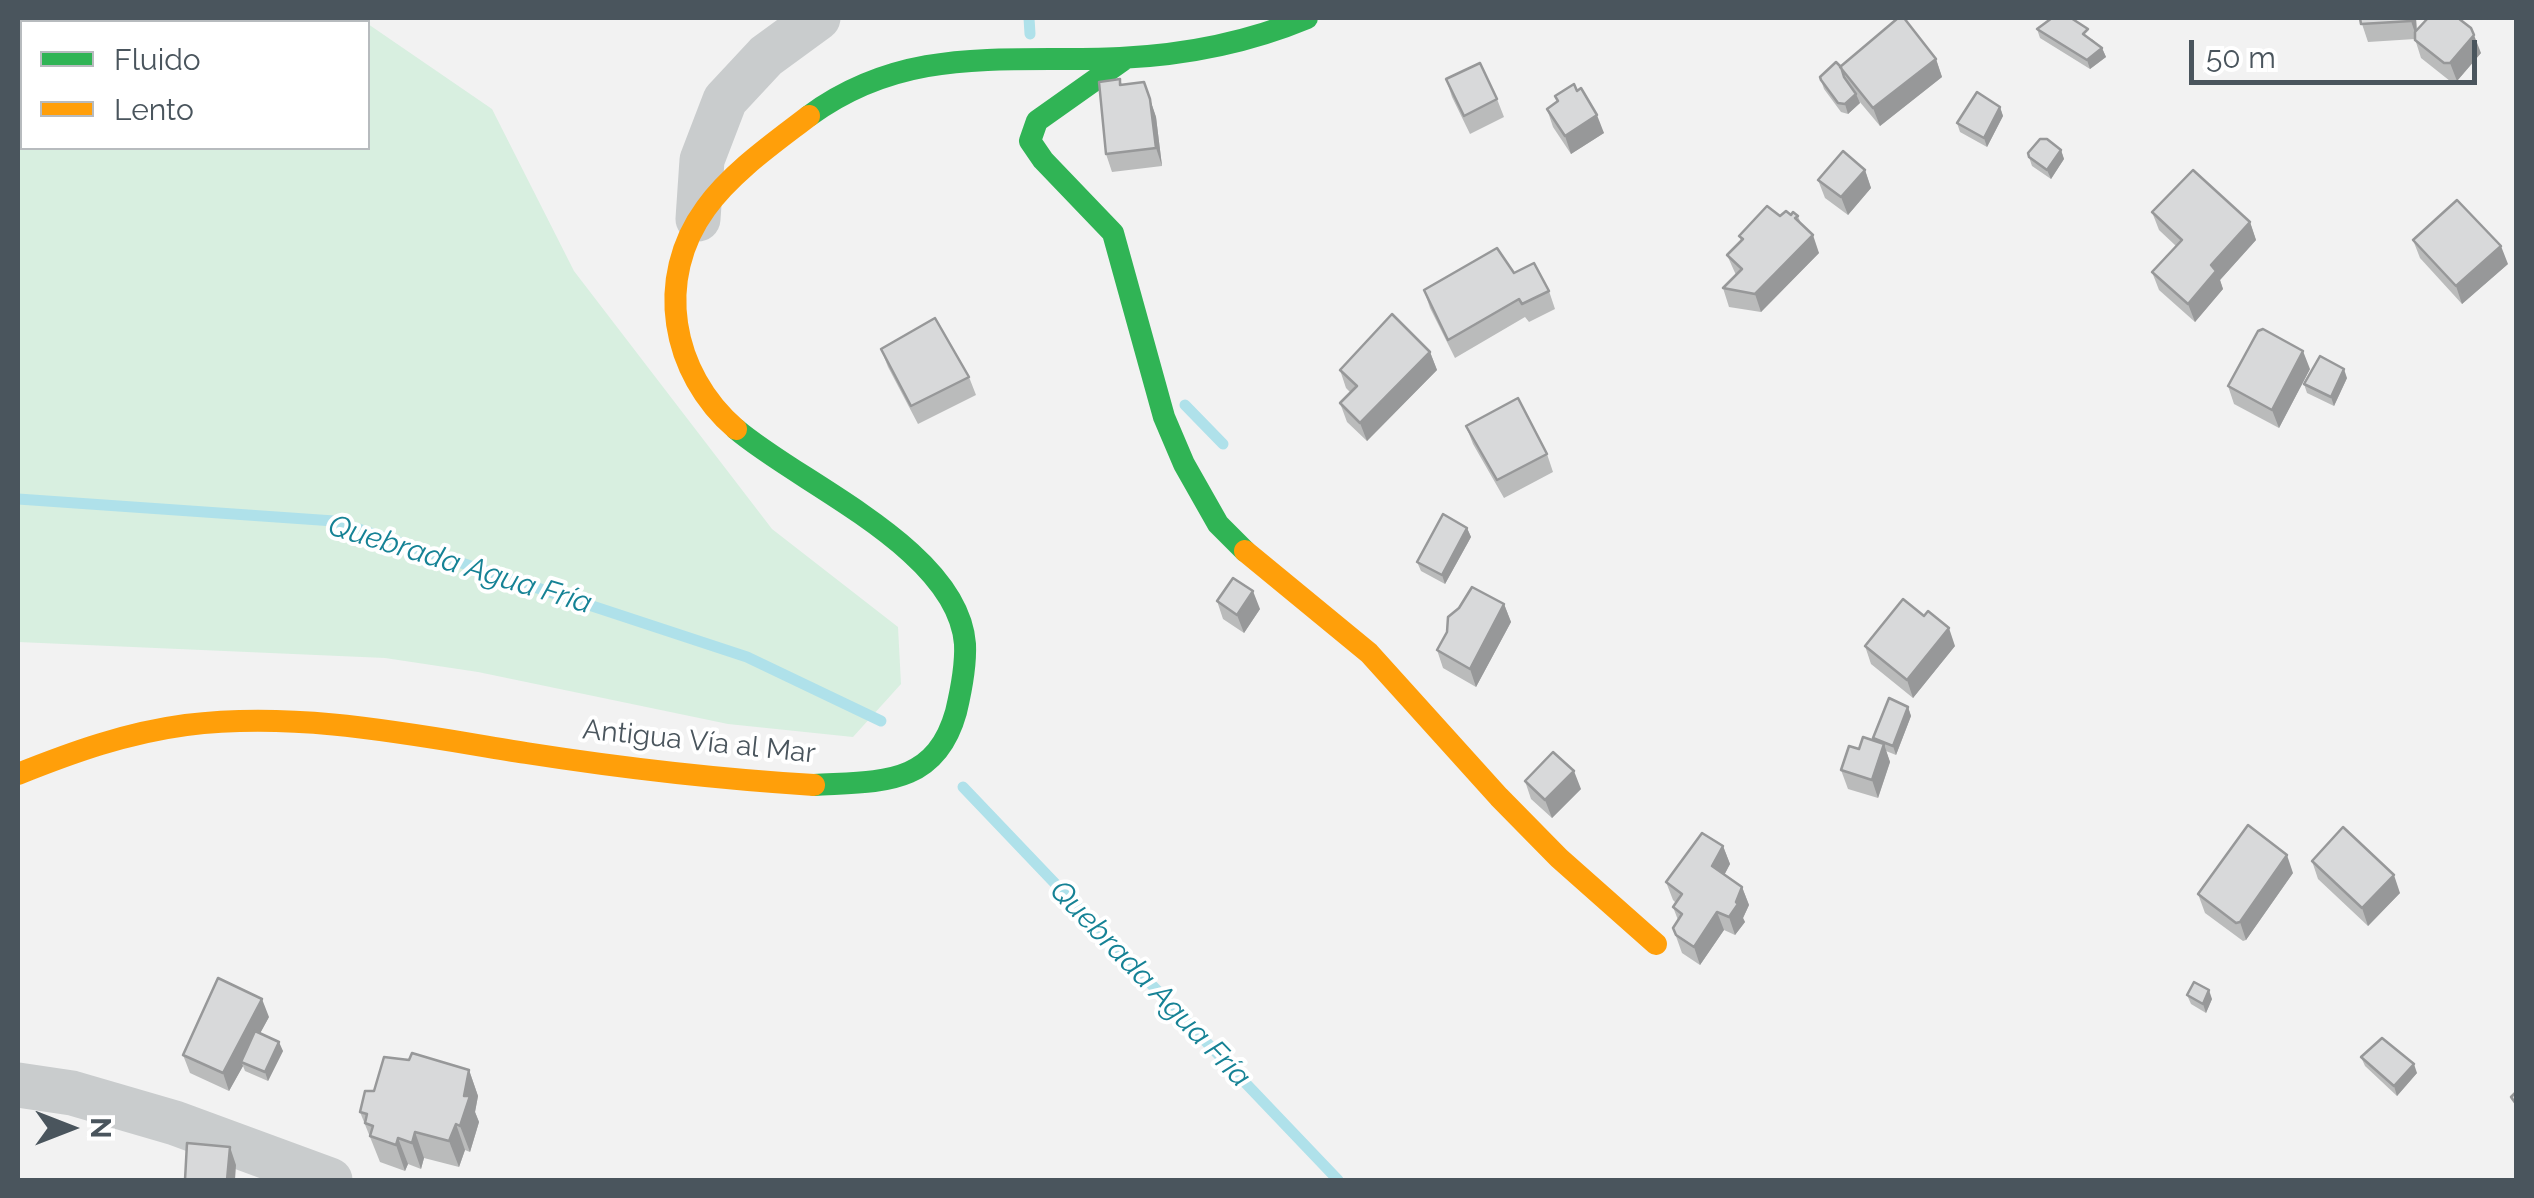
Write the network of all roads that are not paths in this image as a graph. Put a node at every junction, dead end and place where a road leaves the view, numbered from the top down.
1 (818, 18) edge
2 (1307, 18) edge
3 (1126, 58) junction
4 (698, 219) junction
5 (18, 774) edge
6 (1656, 944) dead end
7 (18, 1085) edge
8 (330, 1180) edge

1 - 4 street
2 - 3 main road, Antigua Vía al Mar
3 - 4 main road, Antigua Vía al Mar
3 - 6 main road
4 - 5 main road, Antigua Vía al Mar
7 - 8 street

